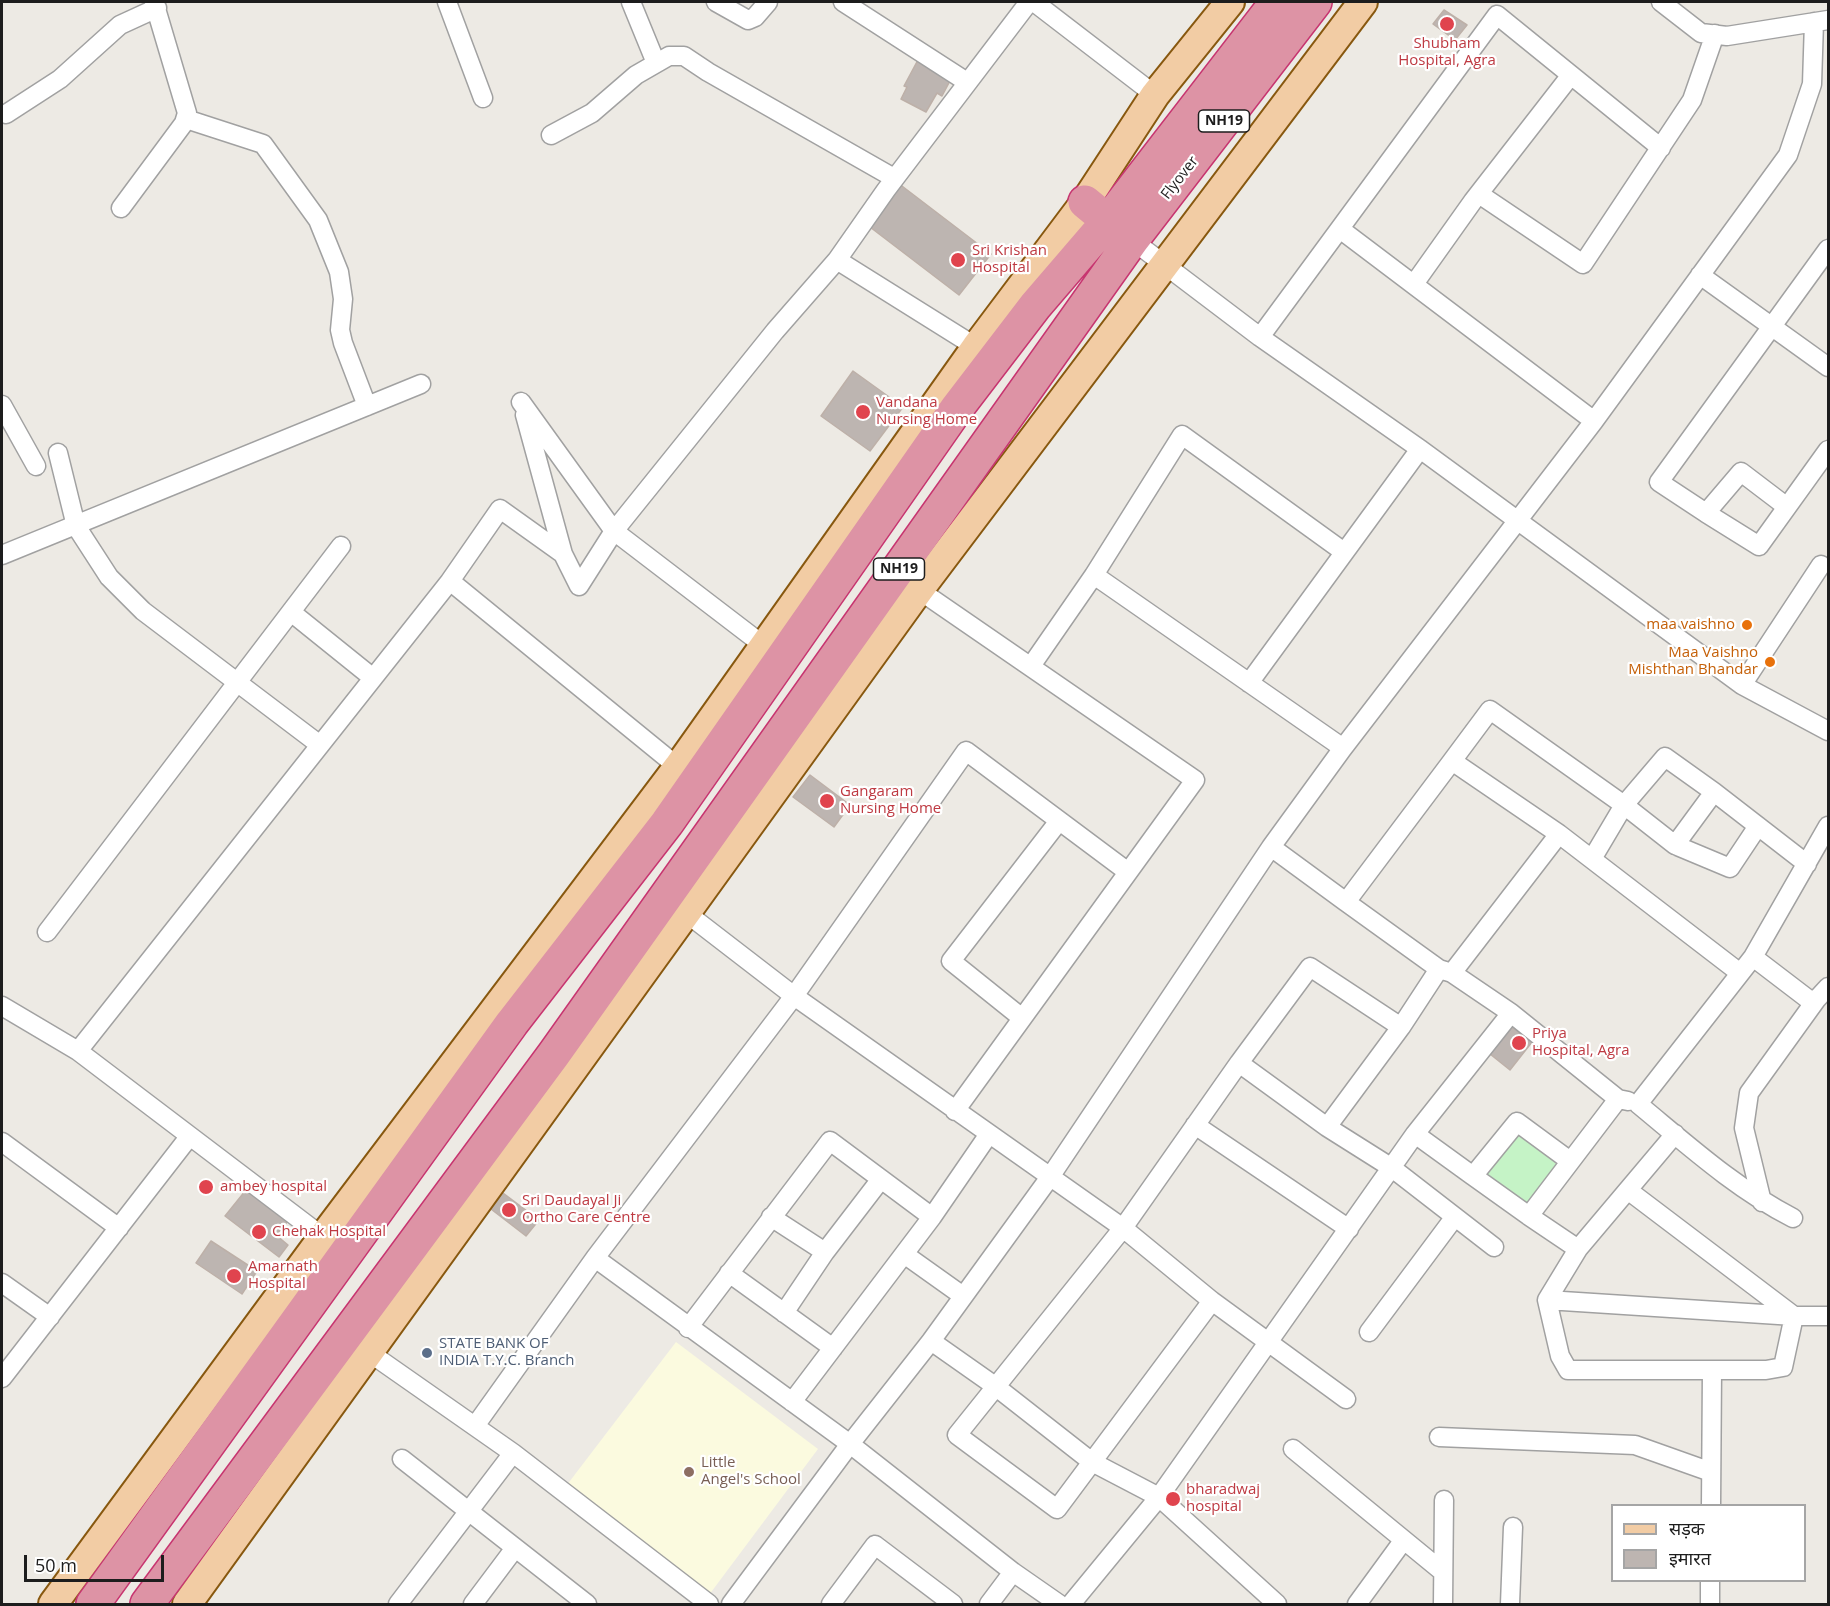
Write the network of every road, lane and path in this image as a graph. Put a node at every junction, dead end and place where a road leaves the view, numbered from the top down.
1 (447, 2) edge
2 (631, 2) edge
3 (716, 2) edge
4 (768, 2) edge
5 (843, 2) edge
6 (1032, 2) edge
7 (1230, 2) edge
8 (1277, 2) edge
9 (1316, 2) edge
10 (1363, 2) edge
11 (1661, 2) edge
12 (156, 5) edge
13 (1821, 21) edge
14 (1715, 34) junction
15 (657, 63) junction
16 (1571, 75) junction
17 (967, 82) junction
18 (1155, 95) junction
19 (483, 99) dead end
20 (6, 114) dead end
21 (186, 119) junction
22 (551, 135) dead end
23 (1661, 148) junction
24 (894, 178) junction
25 (1479, 194) junction
26 (121, 208) dead end
27 (1108, 221) junction
28 (1340, 229) junction
29 (1828, 249) edge
30 (837, 260) junction
31 (1162, 265) junction
32 (1700, 275) junction
33 (1414, 284) junction
34 (1773, 327) junction
35 (1260, 337) junction
36 (976, 347) junction
37 (1828, 368) edge
38 (421, 384) dead end
39 (2, 405) edge
40 (367, 406) junction
41 (1594, 421) junction
42 (1420, 449) junction
43 (1828, 450) edge
44 (58, 453) dead end
45 (36, 466) dead end
46 (1787, 507) junction
47 (1706, 513) junction
48 (1517, 523) junction
49 (76, 526) junction
50 (614, 531) junction
51 (341, 546) dead end
52 (1344, 552) junction
53 (563, 554) junction
54 (2, 555) edge
55 (1821, 565) dead end
56 (1094, 575) junction
57 (450, 581) junction
58 (919, 590) junction
59 (291, 612) junction
60 (763, 645) junction
61 (1031, 666) junction
62 (373, 678) junction
63 (1249, 682) junction
64 (237, 683) junction
65 (1742, 685) junction
66 (1828, 731) edge
67 (320, 745) junction
68 (1343, 748) junction
69 (1452, 761) junction
70 (678, 767) junction
71 (1714, 792) junction
72 (1624, 805) junction
73 (1059, 821) junction
74 (1758, 826) junction
75 (1828, 826) edge
76 (1559, 834) junction
77 (1675, 844) junction
78 (1272, 847) junction
79 (1592, 859) junction
80 (1807, 864) junction
81 (1128, 873) junction
82 (1346, 902) junction
83 (676, 904) junction
84 (47, 932) dead end
85 (1753, 957) junction
86 (1446, 971) junction
87 (1740, 974) junction
88 (1825, 993) edge
89 (794, 996) junction
90 (2, 1006) edge
91 (1511, 1013) junction
92 (1022, 1018) junction
93 (1401, 1027) junction
94 (78, 1051) junction
95 (1239, 1064) junction
96 (1618, 1099) junction
97 (1638, 1104) junction
98 (955, 1111) junction
99 (1195, 1125) junction
100 (1327, 1127) junction
101 (989, 1134) junction
102 (1415, 1134) junction
103 (1675, 1134) junction
104 (189, 1137) junction
105 (2, 1142) edge
106 (1570, 1161) junction
107 (1392, 1168) junction
108 (1473, 1176) junction
109 (1050, 1177) junction
110 (880, 1179) junction
111 (1629, 1191) junction
112 (1762, 1202) junction
113 (1529, 1216) junction
114 (771, 1217) junction
115 (932, 1217) junction
116 (1454, 1218) junction
117 (1793, 1218) dead end
118 (119, 1228) junction
119 (1123, 1228) junction
120 (1349, 1229) junction
121 (324, 1237) junction
122 (1494, 1247) dead end
123 (1578, 1250) junction
124 (825, 1252) junction
125 (904, 1254) junction
126 (595, 1258) junction
127 (729, 1273) junction
128 (2, 1283) edge
129 (963, 1296) junction
130 (1547, 1300) junction
131 (1212, 1301) junction
132 (784, 1313) junction
133 (1794, 1316) junction
134 (1828, 1316) edge
135 (50, 1317) junction
136 (688, 1328) junction
137 (1369, 1332) dead end
138 (931, 1341) junction
139 (1268, 1341) junction
140 (833, 1348) junction
141 (370, 1353) junction
142 (1712, 1370) junction
143 (2, 1378) edge
144 (995, 1386) junction
145 (1346, 1399) dead end
146 (792, 1402) junction
147 (476, 1426) junction
148 (1439, 1437) dead end
149 (850, 1444) junction
150 (1293, 1449) dead end
151 (513, 1453) junction
152 (402, 1459) dead end
153 (1092, 1462) junction
154 (1711, 1472) junction
155 (1159, 1497) junction
156 (1444, 1500) dead end
157 (1711, 1504) edge
158 (468, 1511) junction
159 (1513, 1527) dead end
160 (1403, 1540) junction
161 (515, 1548) junction
162 (1013, 1572) junction
163 (1443, 1572) junction
164 (1710, 1582) edge
165 (53, 1605) edge
166 (93, 1605) edge
167 (147, 1605) edge
168 (187, 1605) edge
169 (398, 1605) edge
170 (473, 1605) edge
171 (587, 1605) edge
172 (709, 1605) edge
173 (731, 1605) edge
174 (831, 1605) edge
175 (952, 1605) edge
176 (989, 1605) edge
177 (1059, 1605) edge
178 (1071, 1605) edge
179 (1277, 1605) edge
180 (1357, 1605) edge
181 (1443, 1605) edge
182 (1510, 1605) edge
183 (1710, 1605) edge

1 - 19 street
2 - 15 street
3 - 4 street
5 - 17 street
6 - 17 street
6 - 18 street
7 - 18 main road
8 - 27 highway, Flyover / NH19
9 - 27 highway, Flyover / NH19
10 - 31 main road
11 - 14 street
12 - 20 street
12 - 21 street
13 - 14 street
13 - 32 street
14 - 23 street
15 - 22 street
15 - 24 street
16 - 23 street
16 - 25 street
16 - 28 street
17 - 24 street
18 - 27 main road
21 - 26 street
21 - 40 street
23 - 25 street
24 - 30 street
25 - 33 street
27 - 31 street
27 - 36 main road
27 - 83 highway, NH19
27 - 166 highway, NH19
28 - 33 street
28 - 35 street
29 - 34 street
30 - 36 street
30 - 50 street
31 - 35 street
31 - 58 main road
32 - 34 street
32 - 41 street
33 - 41 street
34 - 37 street
34 - 47 street
35 - 42 street
36 - 60 main road
38 - 40 street
39 - 45 street
40 - 49 street
41 - 48 street
42 - 48 street
42 - 52 street
43 - 46 street
44 - 49 street
46 - 47 street
46 - 47 street
48 - 65 street
48 - 68 street
49 - 54 street
49 - 64 street
50 - 53 street
50 - 53 street
50 - 60 street
51 - 59 street
52 - 56 street
52 - 63 street
53 - 57 street
55 - 65 street
56 - 61 street
56 - 63 street
57 - 62 street
57 - 70 street
58 - 61 street
58 - 83 main road
59 - 62 street
59 - 64 street
60 - 70 main road
61 - 81 street
62 - 67 street
63 - 68 street
64 - 67 street
64 - 84 street
65 - 66 street
67 - 94 street
68 - 78 street
69 - 72 street
69 - 76 street
69 - 82 street
70 - 121 main road
71 - 72 street
71 - 74 street
71 - 77 street
72 - 77 street
72 - 79 street
73 - 81 street
73 - 89 street
73 - 92 street
74 - 77 street
74 - 80 street
75 - 80 street
76 - 79 street
76 - 86 street
78 - 82 street
78 - 109 street
79 - 87 street
80 - 85 street
81 - 92 street
82 - 86 street
83 - 89 street
83 - 141 main road
83 - 167 highway, NH19
85 - 87 street
85 - 88 street
86 - 91 street
86 - 93 street
87 - 97 street
88 - 112 street
89 - 98 street
89 - 126 street
90 - 94 street
91 - 96 street
91 - 102 street
92 - 98 street
93 - 95 street
93 - 100 street
94 - 104 street
95 - 99 street
95 - 100 street
96 - 97 street
96 - 106 street
97 - 103 street
98 - 101 street
99 - 119 street
99 - 120 street
100 - 107 street
101 - 109 street
101 - 115 street
102 - 107 street
102 - 108 street
103 - 111 street
103 - 112 street
104 - 118 street
104 - 121 street
105 - 118 street
106 - 108 street
106 - 113 street
107 - 116 street
107 - 120 street
108 - 113 street
109 - 119 street
109 - 129 street
110 - 114 street
110 - 115 street
110 - 124 street
111 - 123 street
111 - 133 street
112 - 117 street
113 - 123 street
114 - 124 street
114 - 127 street
115 - 125 street
116 - 122 street
116 - 137 street
118 - 135 street
119 - 131 street
119 - 144 street
120 - 139 street
121 - 165 main road
123 - 130 street
124 - 132 street
125 - 129 street
125 - 140 street
126 - 136 street
126 - 147 street
127 - 132 street
127 - 136 street
128 - 135 street
129 - 138 street
130 - 133 street
130 - 142 street
131 - 139 street
131 - 153 street
132 - 140 street
133 - 134 street
133 - 142 street
135 - 143 street
136 - 146 street
138 - 144 street
138 - 149 street
139 - 145 street
139 - 155 street
140 - 146 street
141 - 147 street
141 - 168 main road
142 - 154 street
144 - 153 street
144 - 153 street
146 - 149 street
147 - 151 street
148 - 154 street
149 - 162 street
149 - 173 street
150 - 160 street
151 - 158 street
151 - 172 street
152 - 158 street
153 - 155 street
154 - 157 street
155 - 178 street
155 - 179 street
156 - 163 street
158 - 161 street
158 - 169 street
159 - 182 street
160 - 163 street
160 - 180 street
161 - 170 street
161 - 171 street
162 - 176 street
162 - 177 street
163 - 181 street
164 - 183 street
174 - 175 street

